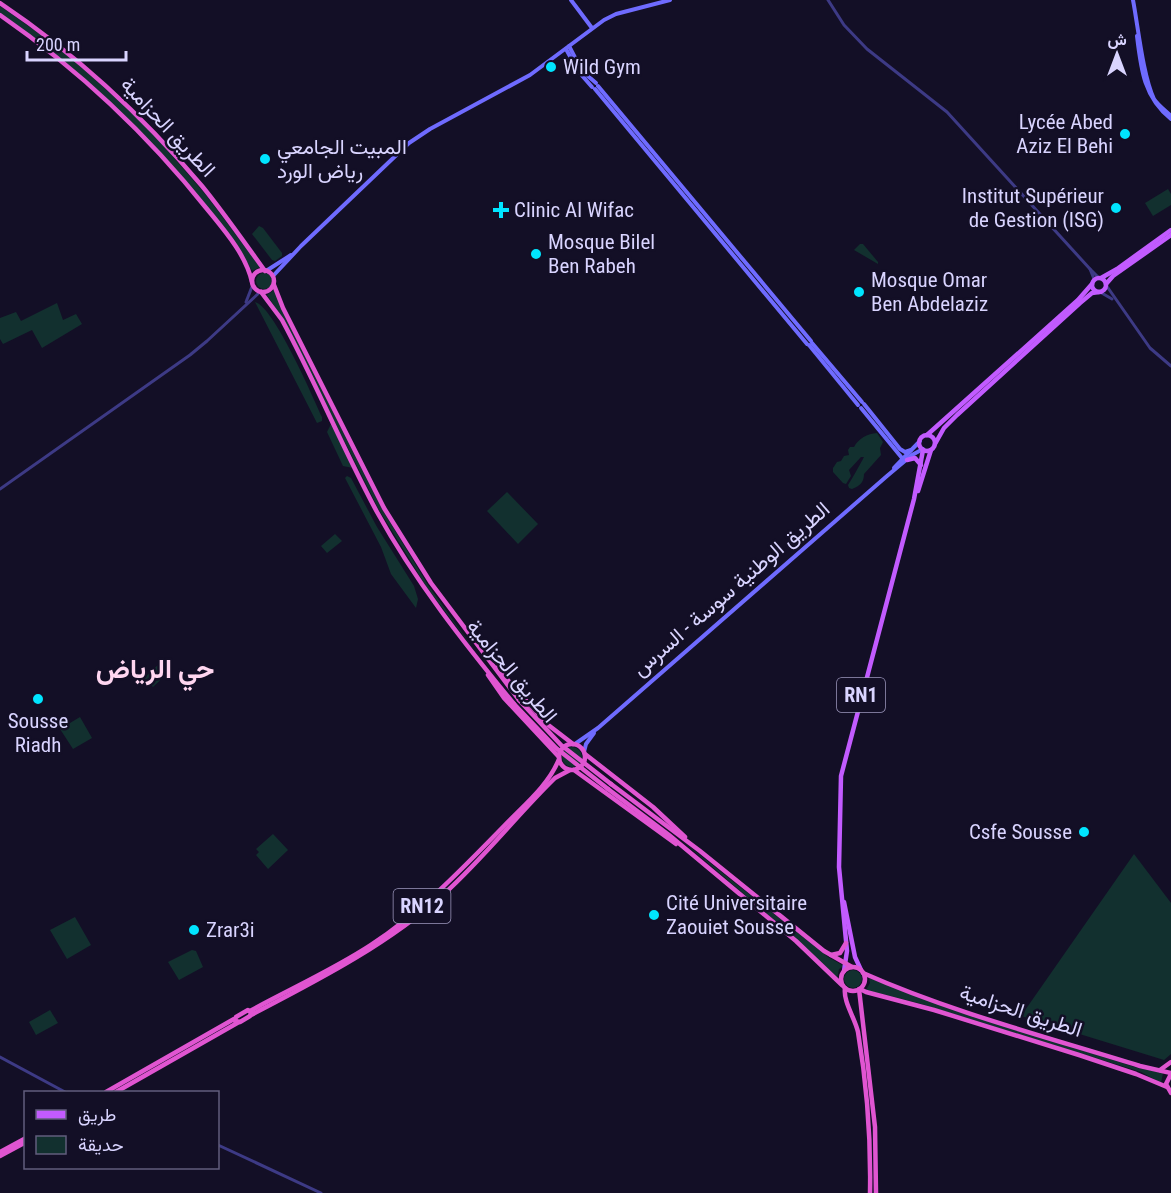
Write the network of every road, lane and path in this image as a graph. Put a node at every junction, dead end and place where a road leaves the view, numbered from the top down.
1 (571, 0) edge
2 (670, 0) edge
3 (828, 0) edge
4 (1133, 0) edge
5 (0, 3) edge
6 (0, 15) edge
7 (592, 27) junction
8 (568, 47) junction
9 (1171, 118) edge
10 (1171, 230) edge
11 (1171, 235) edge
12 (294, 253) junction
13 (265, 271) junction
14 (273, 276) junction
15 (1096, 280) junction
16 (253, 283) junction
17 (274, 285) junction
18 (1106, 285) junction
19 (260, 292) junction
20 (1099, 292) junction
21 (1116, 302) junction
22 (243, 306) junction
23 (1171, 366) edge
24 (861, 405) junction
25 (927, 435) junction
26 (920, 441) junction
27 (935, 444) junction
28 (923, 449) junction
29 (912, 450) junction
30 (931, 450) junction
31 (904, 459) junction
32 (921, 469) junction
33 (0, 489) edge
34 (914, 499) junction
35 (490, 662) junction
36 (484, 667) junction
37 (517, 702) junction
38 (598, 728) junction
39 (574, 744) junction
40 (584, 753) junction
41 (559, 758) junction
42 (572, 770) junction
43 (610, 787) junction
44 (700, 851) junction
45 (695, 857) junction
46 (842, 897) junction
47 (846, 943) junction
48 (829, 954) junction
49 (846, 964) junction
50 (852, 967) junction
51 (844, 971) junction
52 (862, 971) junction
53 (844, 987) junction
54 (859, 989) junction
55 (872, 994) junction
56 (861, 1005) junction
57 (250, 1013) junction
58 (236, 1021) junction
59 (0, 1057) edge
60 (1171, 1062) edge
61 (1160, 1070) junction
62 (1171, 1074) edge
63 (1167, 1088) junction
64 (63, 1091) edge
65 (108, 1091) edge
66 (118, 1091) edge
67 (1171, 1093) edge
68 (24, 1141) edge
69 (24, 1141) edge
70 (219, 1145) edge
71 (0, 1152) edge
72 (0, 1156) edge
73 (321, 1193) edge
74 (870, 1193) edge
75 (876, 1193) edge

1 - 7 main road
2 - 7 main road
3 - 15 street
4 - 9 main road
5 - 13 highway, الطريق الحزامية
6 - 16 highway, الطريق الحزامية
7 - 8 main road
8 - 12 main road
8 - 24 main road
10 - 15 main road
11 - 18 main road, RN1
12 - 13 main road
12 - 14 main road
13 - 14 highway, الطريق الحزامية
13 - 16 highway
14 - 17 highway, الطريق الحزامية
15 - 18 main road
15 - 20 main road
15 - 25 main road
16 - 19 highway, الطريق الحزامية
16 - 22 street
17 - 19 highway
17 - 35 highway, الطريق الحزامية
18 - 20 main road, RN1
18 - 21 street
19 - 22 street
19 - 36 highway, الطريق الحزامية
20 - 21 street
20 - 27 main road, RN1
21 - 23 street
22 - 33 street
24 - 29 main road
24 - 31 main road
25 - 26 main road
25 - 27 main road
26 - 28 main road, RN1
26 - 29 main road, الطريق الوطنية سوسة - السرس / RN12
27 - 30 main road, RN1
28 - 30 main road
28 - 31 main road, الطريق الوطنية سوسة - السرس / RN12
28 - 32 main road, RN1
29 - 31 main road, الطريق الوطنية سوسة - السرس / RN12
30 - 34 main road, RN1
31 - 32 main road
31 - 38 main road, الطريق الوطنية سوسة - السرس / RN12
32 - 34 main road, RN1
34 - 46 main road, RN1
35 - 37 highway, الطريق الحزامية
35 - 39 highway
36 - 37 highway, الطريق الحزامية
36 - 41 highway
37 - 43 highway, الطريق الحزامية, bridge
38 - 39 main road, الطريق الوطنية سوسة - السرس / RN12
38 - 40 main road, الطريق الوطنية سوسة - السرس / RN12
39 - 40 highway
39 - 41 highway, RN12
40 - 42 highway, RN12
40 - 44 highway
41 - 42 highway
41 - 57 highway, RN12
42 - 45 highway
42 - 57 highway, RN12
43 - 44 highway, الطريق الحزامية
43 - 45 highway, الطريق الحزامية
44 - 48 highway, الطريق الحزامية
45 - 53 highway, الطريق الحزامية
46 - 47 main road, RN1
46 - 52 main road, RN1
47 - 48 highway
47 - 49 main road, RN1
48 - 49 highway, الطريق الحزامية
49 - 50 highway, الطريق الحزامية
49 - 51 main road, RN1
50 - 51 highway
50 - 52 highway
51 - 53 highway, RN1
52 - 54 highway, RN1
52 - 61 highway, الطريق الحزامية
53 - 54 highway
53 - 74 highway, RN1
54 - 55 highway, الطريق الحزامية
54 - 56 highway, RN1
55 - 56 highway
55 - 63 highway, الطريق الحزامية
56 - 75 highway, RN1
57 - 58 highway, RN12
58 - 65 highway, RN12
58 - 66 highway, RN12
59 - 64 street
60 - 61 highway
61 - 62 highway, الطريق الحزامية
62 - 63 highway, الطريق الحزامية
63 - 67 highway, الطريق الحزامية
68 - 71 highway
69 - 72 highway
70 - 73 street

